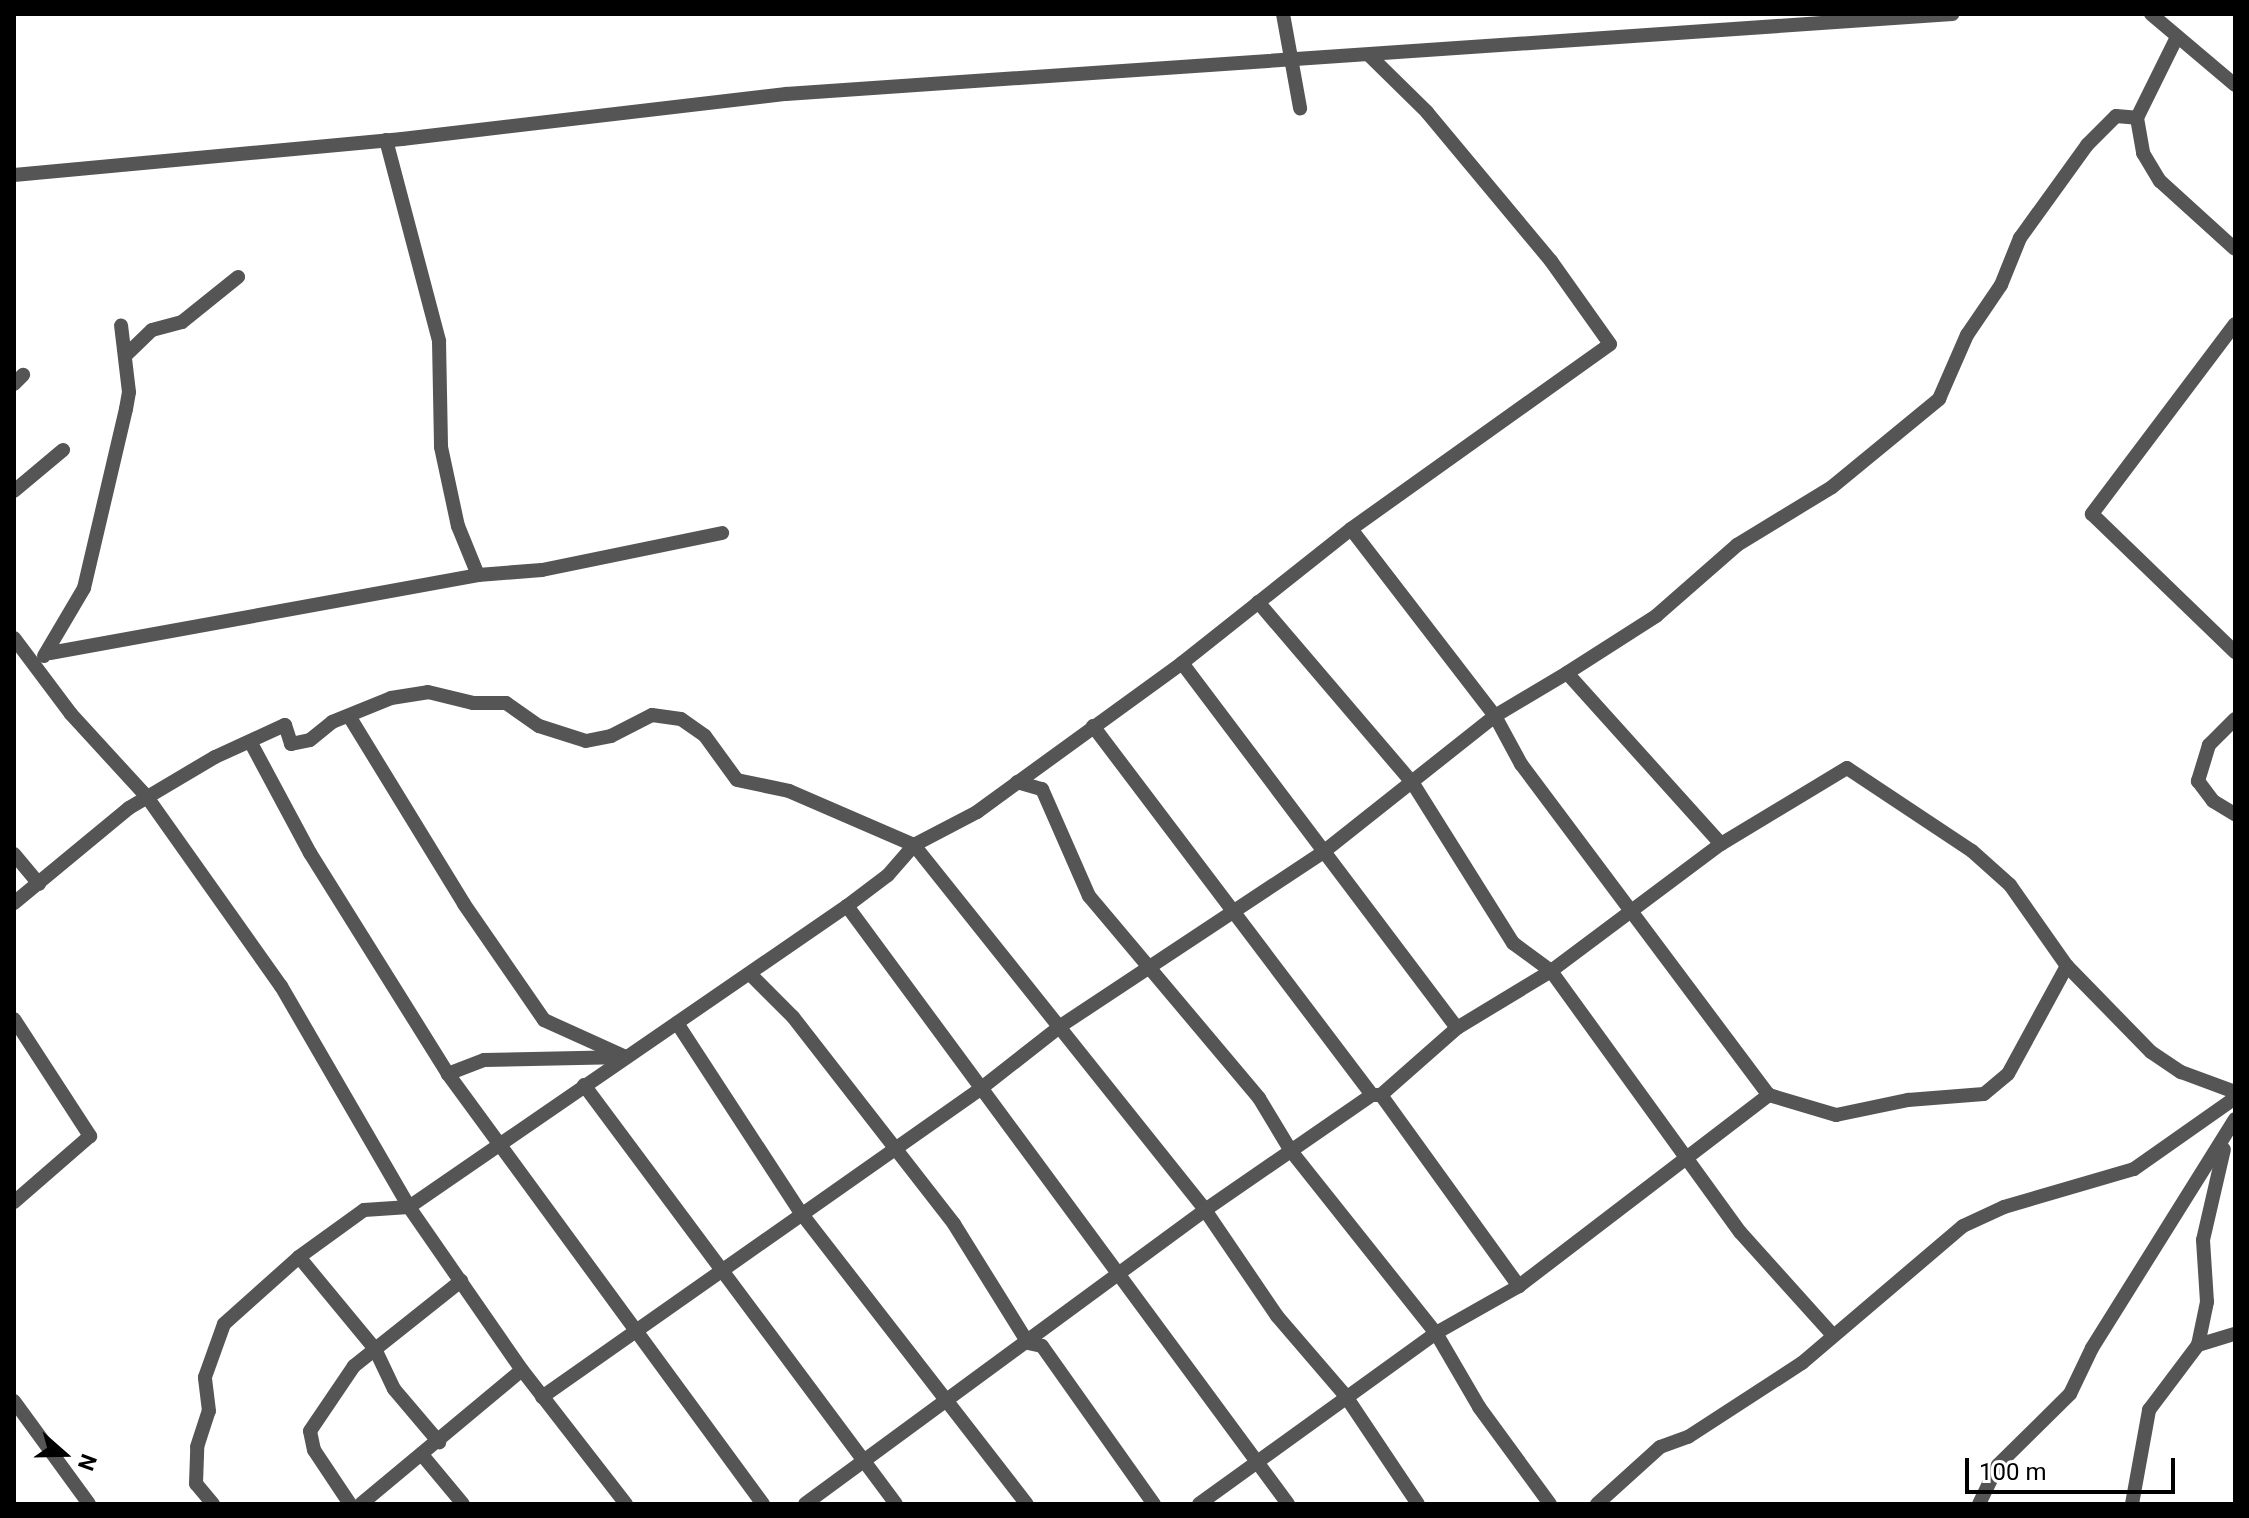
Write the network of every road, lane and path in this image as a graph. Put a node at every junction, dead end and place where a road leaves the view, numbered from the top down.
1 (1283, 14) edge
2 (1952, 14) edge
3 (2151, 14) edge
4 (2176, 39) junction
5 (1370, 56) junction
6 (1292, 61) junction
7 (2235, 85) edge
8 (1300, 108) dead end
9 (2137, 118) junction
10 (386, 140) junction
11 (14, 175) edge
12 (2235, 249) edge
13 (238, 277) dead end
14 (2235, 324) edge
15 (121, 325) dead end
16 (125, 356) junction
17 (63, 450) dead end
18 (14, 491) edge
19 (1351, 529) junction
20 (722, 533) dead end
21 (478, 575) junction
22 (1258, 602) junction
23 (14, 638) edge
24 (2235, 652) edge
25 (50, 653) junction
26 (34, 663) junction
27 (1182, 663) junction
28 (1567, 673) junction
29 (349, 716) junction
30 (1495, 716) junction
31 (2235, 719) edge
32 (1093, 726) junction
33 (251, 743) junction
34 (1017, 782) junction
35 (1412, 782) junction
36 (147, 797) junction
37 (2235, 814) edge
38 (1721, 844) junction
39 (914, 845) junction
40 (1322, 853) junction
41 (14, 854) edge
42 (39, 884) junction
43 (14, 903) edge
44 (847, 906) junction
45 (1232, 908) junction
46 (1632, 911) junction
47 (1148, 966) junction
48 (2067, 966) junction
49 (1551, 971) junction
50 (750, 974) junction
51 (14, 1019) edge
52 (677, 1023) junction
53 (1062, 1025) junction
54 (1457, 1028) junction
55 (626, 1057) junction
56 (448, 1074) junction
57 (584, 1085) junction
58 (979, 1090) junction
59 (1376, 1095) junction
60 (1769, 1095) junction
61 (2235, 1095) edge
62 (2235, 1119) edge
63 (2227, 1137) junction
64 (498, 1145) junction
65 (894, 1148) junction
66 (1291, 1151) junction
67 (1689, 1156) junction
68 (14, 1202) edge
69 (409, 1207) junction
70 (1205, 1210) junction
71 (801, 1213) junction
72 (299, 1257) junction
73 (720, 1271) junction
74 (1120, 1276) junction
75 (461, 1281) junction
76 (1519, 1286) junction
77 (634, 1332) junction
78 (1436, 1333) junction
79 (1832, 1334) junction
80 (2235, 1334) edge
81 (1028, 1343) junction
82 (2198, 1345) junction
83 (375, 1349) junction
84 (522, 1370) junction
85 (1345, 1395) junction
86 (542, 1397) junction
87 (950, 1399) junction
88 (14, 1401) edge
89 (439, 1442) junction
90 (423, 1456) junction
91 (866, 1459) junction
92 (1255, 1462) junction
93 (89, 1504) edge
94 (213, 1504) edge
95 (350, 1504) edge
96 (361, 1504) edge
97 (463, 1504) edge
98 (626, 1504) edge
99 (763, 1504) edge
100 (805, 1504) edge
101 (896, 1504) edge
102 (1027, 1504) edge
103 (1154, 1504) edge
104 (1199, 1504) edge
105 (1288, 1504) edge
106 (1418, 1504) edge
107 (1550, 1504) edge
108 (1597, 1504) edge
109 (1979, 1504) edge
110 (2132, 1504) edge

1 - 6 street
2 - 5 street
3 - 4 street
4 - 7 street
4 - 9 street
5 - 6 street
5 - 19 street
6 - 8 street
6 - 10 street
9 - 12 street
9 - 28 street
10 - 11 street
10 - 21 street
13 - 16 street
14 - 24 street
15 - 16 street
16 - 25 street
17 - 18 street
19 - 22 street
19 - 30 street
20 - 21 street
21 - 25 street
22 - 27 street
22 - 35 street
23 - 26 street
25 - 26 street
26 - 36 street
27 - 32 street
27 - 40 street
28 - 30 street
28 - 38 street
29 - 33 street
29 - 39 street
29 - 55 street
30 - 35 street
30 - 46 street
31 - 37 street
32 - 34 street
32 - 45 street
33 - 36 street
33 - 56 street
34 - 39 street
34 - 47 street
35 - 40 street
35 - 49 street
36 - 42 street
36 - 69 street
38 - 46 street
38 - 48 street
39 - 44 street
39 - 53 street
40 - 45 street
40 - 54 street
41 - 42 street
42 - 43 street
44 - 50 street
44 - 58 street
45 - 47 street
45 - 59 street
46 - 49 street
46 - 60 street
47 - 53 street
47 - 66 street
48 - 60 street
48 - 61 street
49 - 54 street
49 - 67 street
50 - 52 street
50 - 65 street
51 - 68 street
52 - 55 street
52 - 71 street
53 - 58 street
53 - 70 street
54 - 59 street
55 - 56 street
55 - 57 street
56 - 64 street
57 - 64 street
57 - 73 street
58 - 65 street
58 - 74 street
59 - 66 street
59 - 76 street
60 - 67 street
61 - 79 street
62 - 63 street
63 - 82 street
63 - 109 street
64 - 69 street
64 - 77 street
65 - 71 street
65 - 81 street
66 - 70 street
66 - 78 street
67 - 76 street
67 - 79 street
69 - 72 street
69 - 75 street
70 - 74 street
70 - 85 street
71 - 73 street
71 - 87 street
72 - 83 street
72 - 94 street
73 - 77 street
73 - 91 street
74 - 81 street
74 - 92 street
75 - 83 street
75 - 84 street
76 - 78 street
77 - 86 street
77 - 99 street
78 - 85 street
78 - 107 street
79 - 108 street
80 - 82 street
81 - 87 street
81 - 103 street
82 - 110 street
83 - 89 street
83 - 95 street
84 - 86 street
84 - 89 street
85 - 92 street
85 - 106 street
86 - 98 street
87 - 91 street
87 - 102 street
88 - 93 street
89 - 90 street
90 - 96 street
90 - 97 street
91 - 100 street
91 - 101 street
92 - 104 street
92 - 105 street

